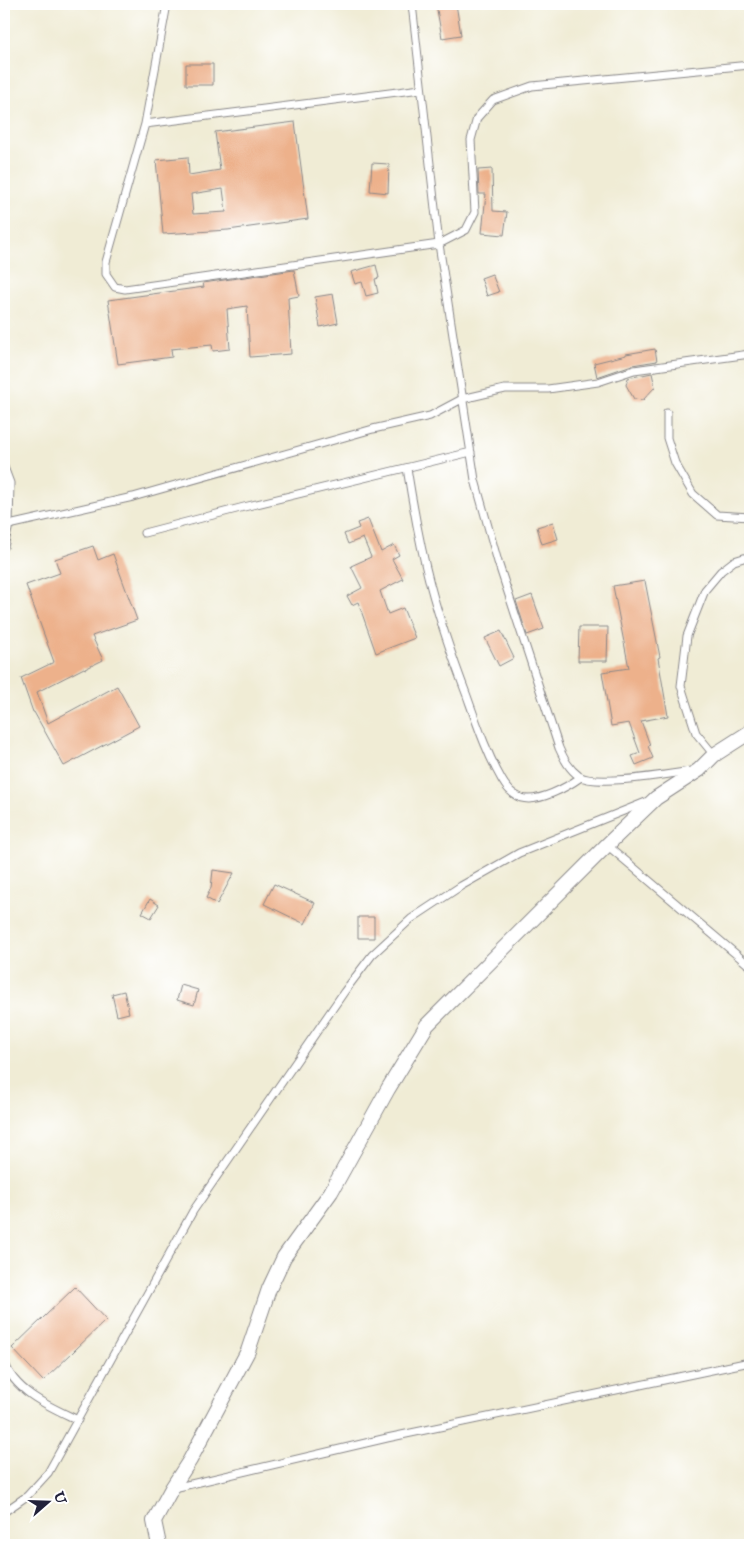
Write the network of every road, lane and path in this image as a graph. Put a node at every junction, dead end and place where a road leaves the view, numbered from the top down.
1 (167, 4) edge
2 (412, 4) edge
3 (750, 65) edge
4 (421, 89) junction
5 (145, 124) junction
6 (439, 244) junction
7 (750, 354) edge
8 (462, 399) junction
9 (667, 413) dead end
10 (471, 452) junction
11 (4, 467) edge
12 (407, 468) junction
13 (750, 517) edge
14 (9, 525) junction
15 (144, 534) dead end
16 (4, 547) edge
17 (750, 556) edge
18 (750, 732) edge
19 (714, 755) junction
20 (699, 770) junction
21 (581, 777) junction
22 (656, 798) junction
23 (607, 845) junction
24 (750, 966) edge
25 (4, 1361) edge
26 (750, 1362) edge
27 (78, 1420) junction
28 (172, 1488) junction
29 (4, 1512) edge
30 (159, 1545) edge

1 - 5 lane
2 - 4 lane
3 - 6 lane
4 - 5 lane
4 - 6 lane
5 - 6 lane
6 - 8 lane
7 - 8 lane
8 - 10 lane
8 - 14 lane
9 - 13 lane
10 - 12 lane
10 - 21 lane
11 - 14 lane
12 - 15 lane
12 - 21 lane
14 - 16 lane
17 - 19 lane
18 - 19 street
19 - 20 street
20 - 21 lane
20 - 22 street
22 - 23 street
22 - 27 lane
23 - 24 lane
23 - 28 street
25 - 27 lane
26 - 28 lane
27 - 29 lane
28 - 30 street

